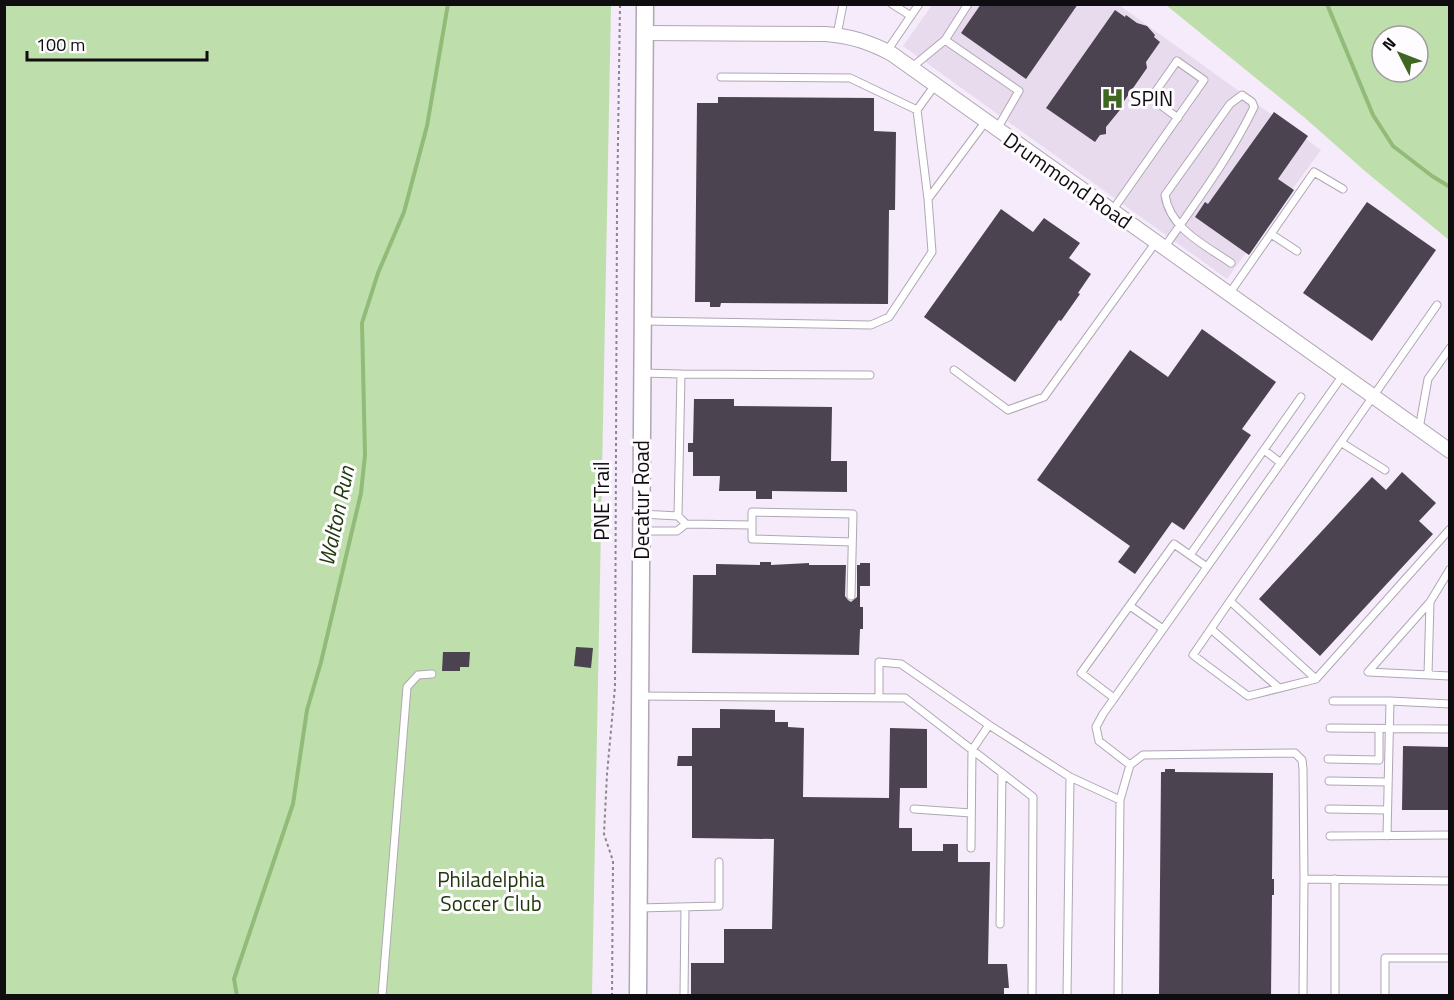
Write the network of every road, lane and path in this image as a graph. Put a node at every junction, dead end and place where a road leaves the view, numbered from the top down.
1 (620, 4) edge
2 (645, 4) edge
3 (843, 4) edge
4 (892, 4) edge
5 (919, 4) edge
6 (968, 4) edge
7 (911, 16) junction
8 (645, 33) junction
9 (837, 35) junction
10 (945, 40) junction
11 (887, 51) junction
12 (911, 68) junction
13 (721, 77) dead end
14 (935, 85) junction
15 (916, 110) junction
16 (1178, 118) junction
17 (992, 125) junction
18 (1342, 189) dead end
19 (928, 199) junction
20 (1112, 211) junction
21 (1179, 227) junction
22 (1271, 234) junction
23 (1160, 245) junction
24 (1297, 251) dead end
25 (1231, 263) dead end
26 (1229, 294) junction
27 (1437, 304) dead end
28 (643, 321) junction
29 (1449, 348) edge
30 (954, 370) dead end
31 (642, 373) junction
32 (681, 374) junction
33 (870, 375) dead end
34 (1343, 375) junction
35 (1301, 397) dead end
36 (1374, 397) junction
37 (1419, 429) junction
38 (1342, 443) junction
39 (1264, 450) junction
40 (1449, 451) edge
41 (1281, 463) junction
42 (1385, 470) dead end
43 (641, 514) junction
44 (678, 516) junction
45 (686, 524) junction
46 (752, 525) junction
47 (1449, 529) edge
48 (641, 531) junction
49 (852, 542) junction
50 (1190, 555) junction
51 (1207, 567) junction
52 (1449, 569) edge
53 (851, 596) dead end
54 (1230, 602) junction
55 (1430, 602) junction
56 (1130, 606) junction
57 (1163, 629) junction
58 (1211, 629) junction
59 (432, 674) dead end
60 (1428, 675) junction
61 (1449, 676) edge
62 (1316, 679) junction
63 (1279, 688) junction
64 (640, 696) junction
65 (879, 697) junction
66 (1114, 698) junction
67 (1333, 701) dead end
68 (1390, 701) junction
69 (1449, 704) edge
70 (989, 725) junction
71 (1330, 728) dead end
72 (1379, 729) junction
73 (1449, 729) edge
74 (1389, 730) junction
75 (972, 750) junction
76 (1328, 759) dead end
77 (1130, 765) junction
78 (1002, 773) junction
79 (1070, 777) junction
80 (1329, 781) dead end
81 (1388, 782) junction
82 (1120, 800) junction
83 (914, 809) dead end
84 (1329, 809) dead end
85 (1387, 810) junction
86 (971, 813) junction
87 (1449, 835) edge
88 (1330, 836) dead end
89 (1387, 836) junction
90 (970, 848) dead end
91 (719, 862) dead end
92 (1304, 879) junction
93 (1335, 879) junction
94 (1449, 881) edge
95 (685, 907) junction
96 (639, 908) junction
97 (1000, 924) dead end
98 (1449, 958) edge
99 (382, 996) edge
100 (612, 996) edge
101 (638, 996) edge
102 (684, 996) edge
103 (1032, 996) edge
104 (1066, 996) edge
105 (1118, 996) edge
106 (1303, 996) edge
107 (1335, 996) edge
108 (1385, 996) edge

1 - 100 path, PNE Trail
2 - 8 street, Decatur Road
3 - 9 lane
4 - 7 lane
5 - 7 lane
6 - 10 lane
7 - 11 lane
8 - 9 street, Drummond Road
8 - 28 street, Decatur Road
9 - 11 street, Drummond Road
10 - 12 lane
10 - 17 lane
11 - 12 street, Drummond Road
12 - 14 street, Drummond Road
13 - 15 lane
14 - 15 lane
14 - 17 street, Drummond Road
15 - 19 lane
16 - 16 lane
16 - 20 lane
17 - 19 lane
17 - 20 street, Drummond Road
18 - 22 lane
19 - 28 lane
20 - 23 street, Drummond Road
21 - 21 lane
21 - 23 lane
21 - 25 lane
22 - 24 lane
22 - 26 lane
23 - 26 street, Drummond Road
23 - 30 lane
26 - 34 street, Drummond Road
27 - 36 lane
28 - 31 street, Decatur Road
29 - 37 lane
31 - 32 lane
31 - 43 street, Decatur Road
32 - 33 lane
32 - 44 lane
34 - 36 street, Drummond Road
34 - 41 lane
35 - 39 lane
36 - 37 street, Drummond Road
36 - 38 lane
37 - 40 street, Drummond Road
38 - 42 lane
38 - 54 lane
39 - 41 lane
39 - 50 lane
41 - 51 lane
43 - 44 lane
43 - 48 street, Decatur Road
44 - 45 lane
45 - 46 lane
45 - 48 lane
46 - 49 lane
46 - 49 lane
47 - 62 lane
48 - 64 street, Decatur Road
49 - 53 lane
50 - 51 lane
50 - 56 lane
51 - 57 lane
52 - 55 lane
54 - 58 lane
54 - 62 lane
55 - 60 lane
55 - 60 lane
56 - 57 lane
56 - 66 lane
57 - 66 lane
58 - 63 lane
58 - 63 lane
59 - 99 lane
60 - 61 lane
62 - 63 lane
64 - 65 lane
64 - 96 street, Decatur Road
65 - 70 lane
65 - 75 lane
66 - 77 lane
67 - 68 lane
68 - 69 lane
68 - 74 lane
70 - 75 lane
70 - 79 lane
71 - 72 lane
72 - 74 lane
72 - 76 lane
73 - 74 lane
74 - 81 lane
75 - 78 lane
75 - 86 lane
77 - 82 lane
77 - 92 lane
78 - 97 lane
78 - 103 lane
79 - 82 lane
79 - 104 lane
80 - 81 lane
81 - 85 lane
82 - 105 lane
83 - 86 lane
84 - 85 lane
85 - 89 lane
86 - 90 lane
87 - 89 lane
88 - 89 lane
91 - 95 lane
92 - 93 lane
92 - 106 lane
93 - 94 lane
93 - 107 lane
95 - 96 lane
95 - 102 lane
96 - 101 street, Decatur Road
98 - 108 lane

